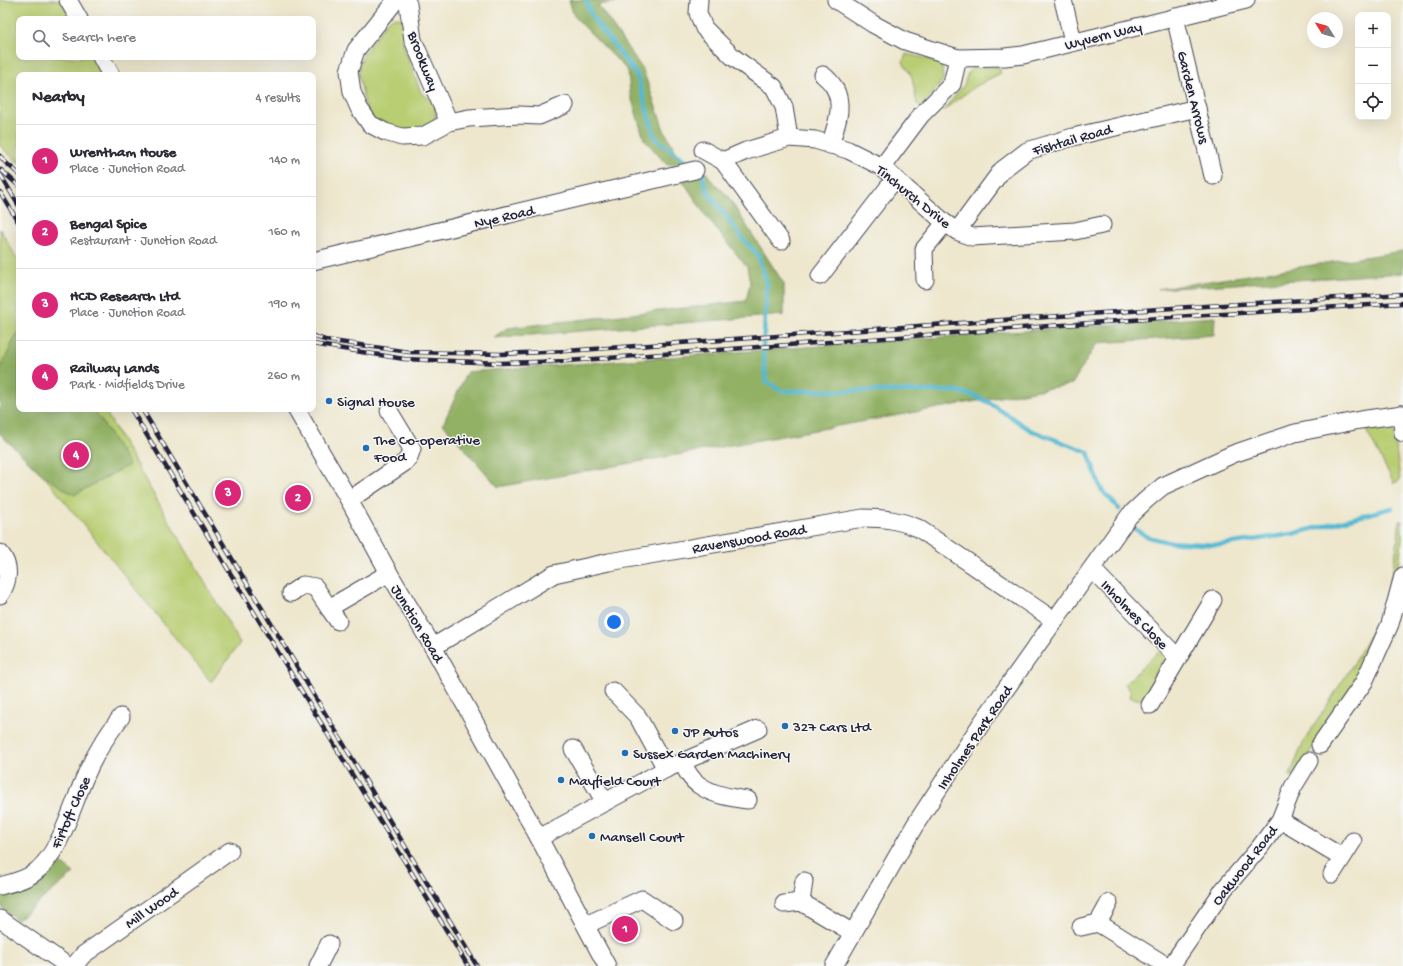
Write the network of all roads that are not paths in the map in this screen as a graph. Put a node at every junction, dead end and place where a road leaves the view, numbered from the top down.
1 (68, 0) edge
2 (396, 0) edge
3 (403, 0) edge
4 (699, 0) edge
5 (836, 0) edge
6 (1064, 0) edge
7 (1246, 0) edge
8 (77, 16) edge
9 (1175, 17) junction
10 (1073, 41) junction
11 (958, 58) junction
12 (103, 60) edge
13 (109, 72) edge
14 (823, 75) dead end
15 (565, 105) dead end
16 (1197, 108) junction
17 (449, 122) junction
18 (789, 138) junction
19 (830, 145) junction
20 (703, 150) dead end
21 (723, 161) junction
22 (882, 167) junction
23 (695, 170) dead end
24 (1214, 176) dead end
25 (894, 180) junction
26 (1102, 225) dead end
27 (951, 227) junction
28 (781, 241) dead end
29 (316, 260) edge
30 (820, 276) dead end
31 (925, 280) dead end
32 (389, 411) dead end
33 (298, 412) edge
34 (1402, 414) edge
35 (1403, 433) edge
36 (349, 500) junction
37 (0, 553) edge
38 (1092, 569) junction
39 (389, 573) junction
40 (1403, 576) edge
41 (291, 593) dead end
42 (0, 595) edge
43 (1213, 600) dead end
44 (1055, 621) junction
45 (1397, 626) edge
46 (433, 647) junction
47 (1178, 658) junction
48 (613, 691) dead end
49 (1150, 705) dead end
50 (121, 717) dead end
51 (758, 729) dead end
52 (1320, 745) dead end
53 (573, 748) dead end
54 (1309, 761) dead end
55 (682, 762) junction
56 (666, 769) junction
57 (748, 800) dead end
58 (605, 802) junction
59 (1280, 820) junction
60 (539, 838) junction
61 (1353, 841) dead end
62 (230, 852) dead end
63 (1342, 857) junction
64 (1332, 874) dead end
65 (804, 881) dead end
66 (0, 886) edge
67 (1109, 903) dead end
68 (0, 919) edge
69 (674, 921) dead end
70 (1098, 923) junction
71 (586, 925) junction
72 (1081, 927) dead end
73 (853, 933) junction
74 (329, 944) dead end
75 (68, 966) edge
76 (74, 966) edge
77 (318, 966) edge
78 (607, 966) edge
79 (834, 966) edge
80 (1168, 966) edge
81 (1171, 966) edge

1 - 8 street
2 - 17 street
3 - 17 street, Brookway
4 - 18 street
5 - 11 street, Wyvern Way
6 - 10 street
7 - 9 street, Wyvern Way
9 - 10 street, Wyvern Way
9 - 16 street, Garden Arrows
10 - 11 street, Wyvern Way
11 - 22 street
12 - 13 street
14 - 19 street
15 - 17 street
16 - 24 street, Garden Arrows
16 - 27 street, Fishtail Road
18 - 19 street, Tinchurch Drive
18 - 21 street, Tinchurch Drive
19 - 22 street, Tinchurch Drive
20 - 21 street
21 - 28 street
22 - 25 street, Tinchurch Drive
23 - 29 street, Nye Road
25 - 27 street, Tinchurch Drive
25 - 30 street
26 - 27 street, Tinchurch Drive
27 - 31 street, Fishtail Road
32 - 36 street
33 - 36 street, Junction Road
34 - 35 street
34 - 38 street, Inholmes Park Road
36 - 39 street, Junction Road
37 - 42 street
38 - 44 street, Inholmes Park Road
38 - 47 street, Inholmes Close
39 - 41 street
39 - 46 street, Junction Road
40 - 45 street
43 - 47 street, Inholmes Close
44 - 46 street, Ravenswood Road
44 - 73 street, Inholmes Park Road
45 - 52 street
46 - 60 street, Junction Road
47 - 49 street, Inholmes Close
48 - 56 street
50 - 66 street, Firtoft Close
51 - 55 street
53 - 58 street
54 - 59 street, Oakwood Road
55 - 56 street
55 - 57 street
56 - 58 street
58 - 60 street
59 - 63 street
59 - 81 street, Oakwood Road
60 - 71 street, Junction Road
61 - 63 street
62 - 76 street, Mill Wood
63 - 64 street
65 - 73 street
67 - 70 street
68 - 75 street
69 - 71 street
70 - 72 street
70 - 80 street
71 - 78 street, Junction Road
73 - 79 street, Inholmes Park Road
74 - 77 street

